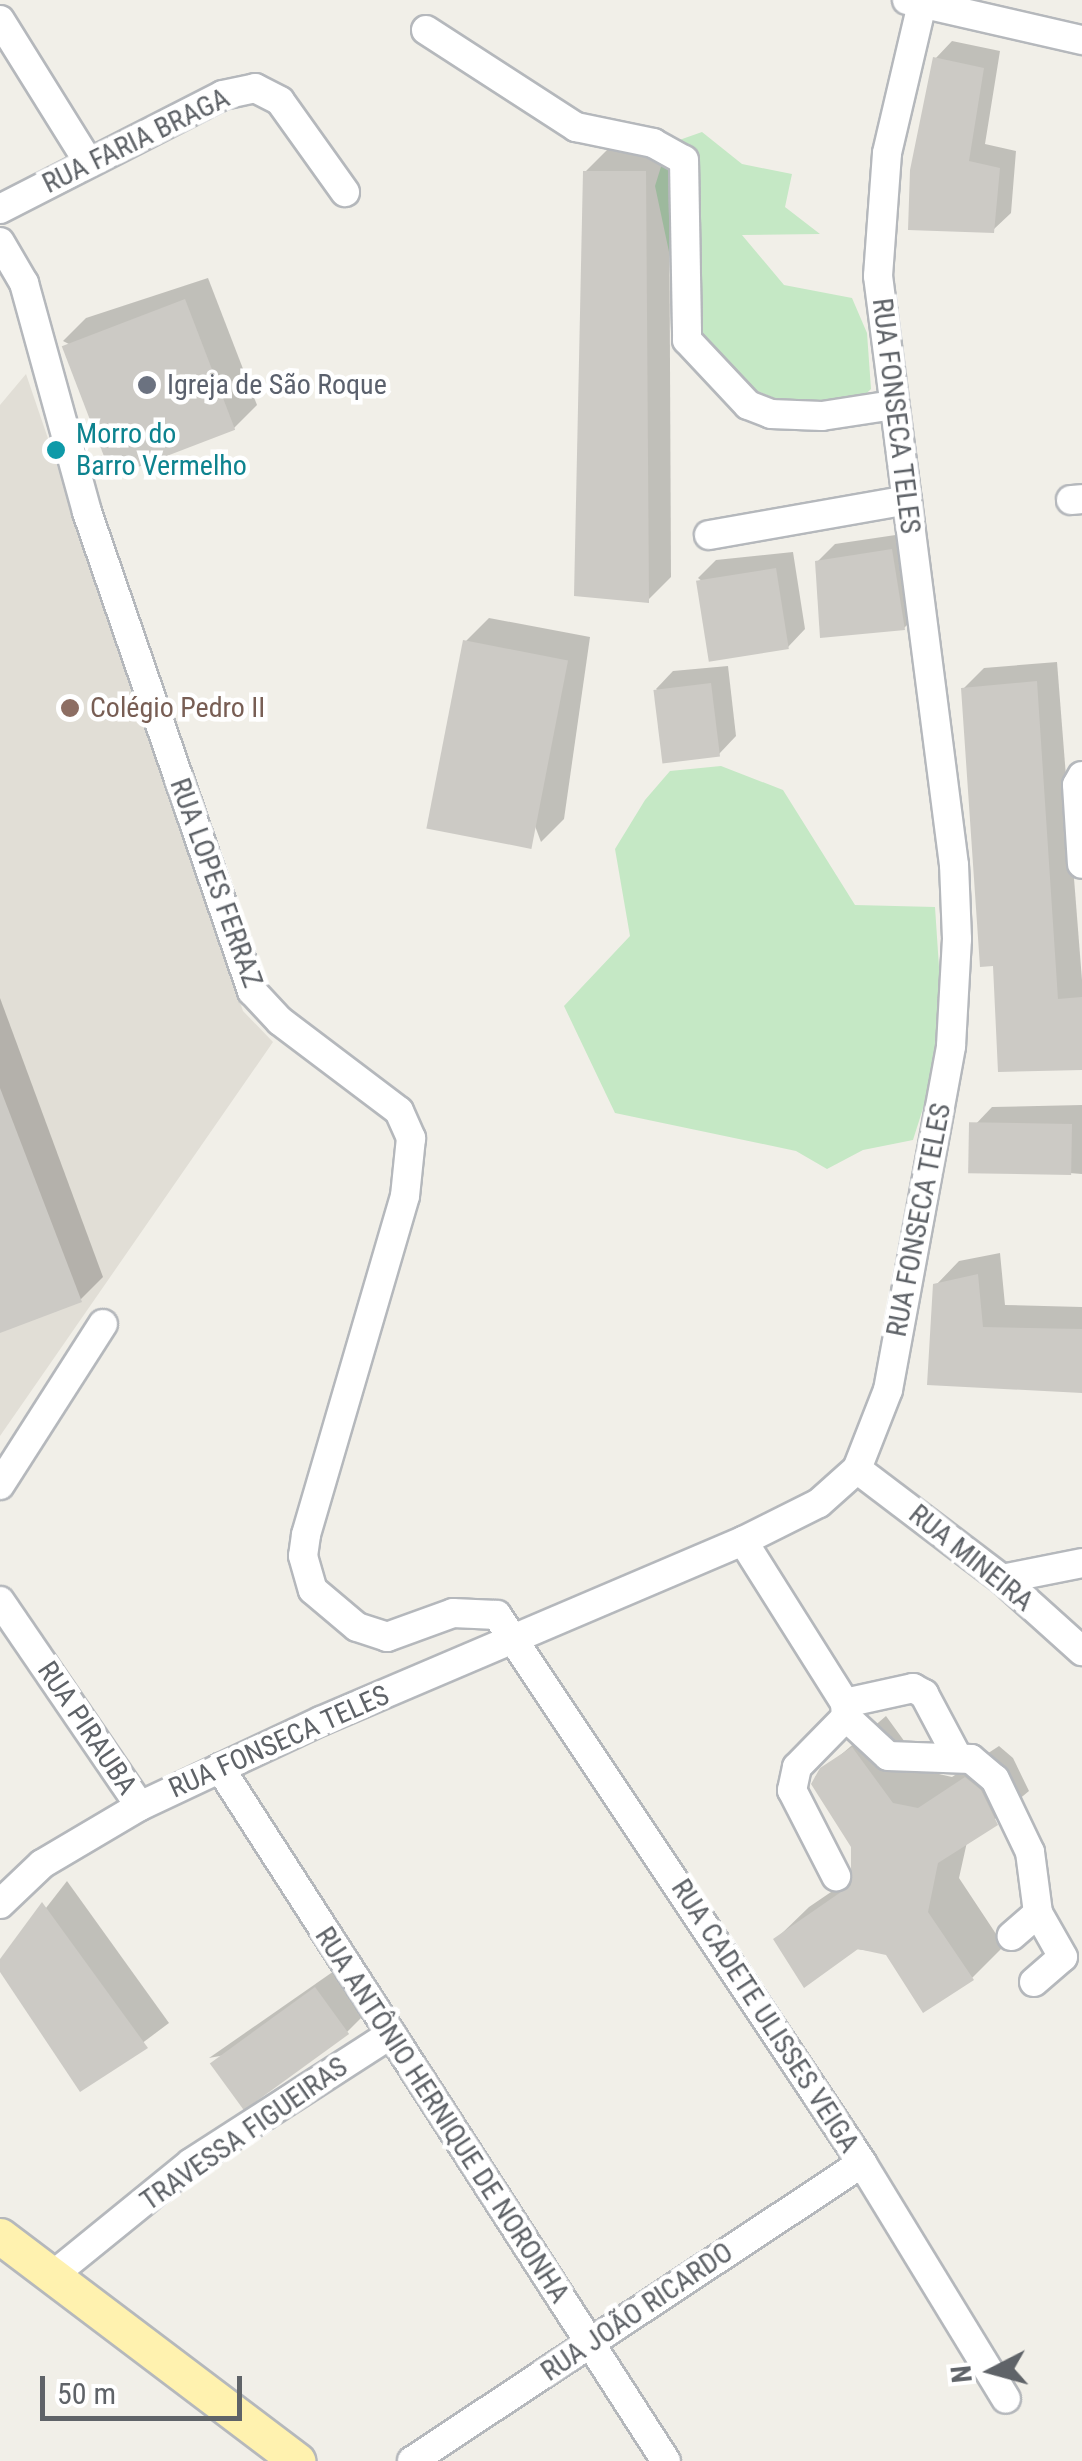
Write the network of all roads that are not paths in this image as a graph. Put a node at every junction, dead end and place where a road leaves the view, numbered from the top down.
1 (917, 2) edge
2 (0, 20) edge
3 (426, 30) dead end
4 (1082, 40) edge
5 (87, 160) junction
6 (345, 192) dead end
7 (0, 209) edge
8 (0, 242) edge
9 (894, 406) junction
10 (907, 500) junction
11 (709, 535) dead end
12 (1082, 776) edge
13 (1082, 864) edge
14 (103, 1324) dead end
15 (857, 1469) junction
16 (0, 1485) edge
17 (744, 1541) junction
18 (1082, 1562) edge
19 (1002, 1578) junction
20 (0, 1602) edge
21 (517, 1638) junction
22 (1082, 1651) edge
23 (845, 1710) junction
24 (958, 1758) junction
25 (220, 1768) junction
26 (140, 1806) junction
27 (836, 1876) dead end
28 (0, 1904) edge
29 (1038, 1912) junction
30 (1012, 1936) dead end
31 (1034, 1982) dead end
32 (391, 2034) junction
33 (862, 2163) junction
34 (0, 2236) edge
35 (52, 2276) junction
36 (589, 2344) junction
37 (1006, 2399) dead end
38 (298, 2461) edge
39 (412, 2461) edge
40 (666, 2461) edge

1 - 4 street
1 - 9 street, RUA FONSECA TELES
2 - 5 street
3 - 9 street
5 - 6 street, RUA FARIA BRAGA
5 - 7 street, RUA FARIA BRAGA
8 - 21 street, RUA LOPES FERRAZ
9 - 10 street, RUA FONSECA TELES
10 - 11 street
10 - 15 street, RUA FONSECA TELES
12 - 13 street
14 - 16 street
15 - 17 street, RUA FONSECA TELES
15 - 19 street, RUA MINEIRA
17 - 21 street, RUA FONSECA TELES
17 - 23 street
18 - 19 street
19 - 22 street, RUA MINEIRA
20 - 26 street, RUA PIRAUBA
21 - 25 street, RUA FONSECA TELES
21 - 33 street, RUA CADETE ULISSES VEIGA
23 - 24 street
23 - 24 street
23 - 27 street
24 - 29 street
25 - 26 street, RUA FONSECA TELES
25 - 32 street, RUA ANTÔNIO HERNIQUE DE NORONHA
26 - 28 street, RUA FONSECA TELES
29 - 30 street
29 - 31 street
32 - 35 street, TRAVESSA FIGUEIRAS
32 - 36 street, RUA ANTÔNIO HERNIQUE DE NORONHA
33 - 36 street, RUA JOÃO RICARDO
33 - 37 street, RUA CADETE ULISSES VEIGA
34 - 35 main road
35 - 38 main road
36 - 39 street, RUA JOÃO RICARDO
36 - 40 street, RUA ANTÔNIO HERNIQUE DE NORONHA

